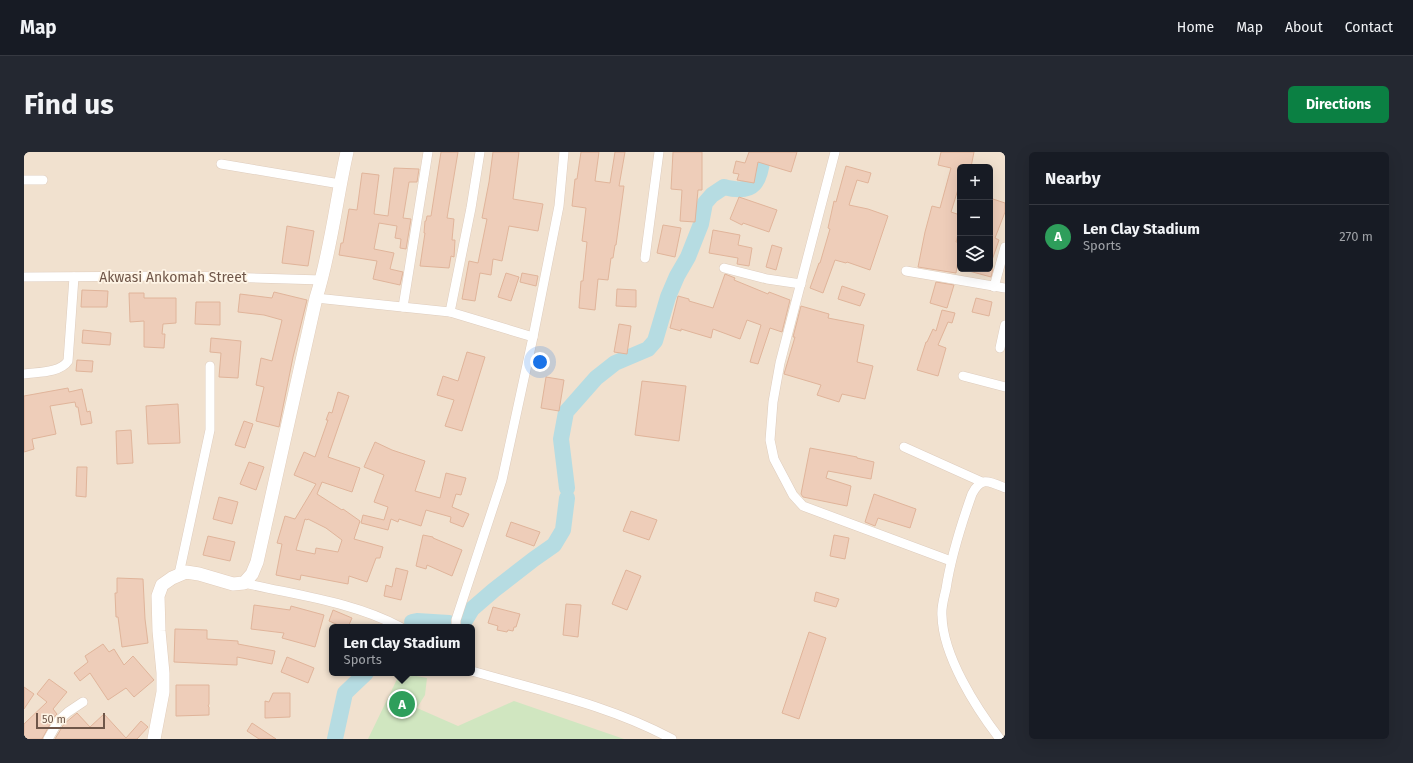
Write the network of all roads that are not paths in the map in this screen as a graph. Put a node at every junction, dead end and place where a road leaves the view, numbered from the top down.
1 (347, 152) edge
2 (428, 152) edge
3 (480, 152) edge
4 (564, 152) edge
5 (659, 152) edge
6 (836, 152) edge
7 (221, 164) dead end
8 (24, 180) edge
9 (43, 180) dead end
10 (340, 184) junction
11 (1005, 247) edge
12 (645, 258) dead end
13 (724, 268) dead end
14 (906, 271) dead end
15 (24, 277) edge
16 (74, 277) junction
17 (322, 280) junction
18 (801, 284) junction
19 (994, 287) junction
20 (1005, 288) edge
21 (316, 298) junction
22 (403, 307) junction
23 (450, 312) junction
24 (1005, 325) edge
25 (533, 337) junction
26 (1000, 348) dead end
27 (210, 366) dead end
28 (24, 374) edge
29 (963, 376) dead end
30 (1005, 387) edge
31 (904, 447) dead end
32 (982, 482) junction
33 (1005, 488) edge
34 (951, 561) junction
35 (179, 574) junction
36 (244, 583) junction
37 (394, 624) edge
38 (456, 624) edge
39 (475, 672) edge
40 (83, 702) dead end
41 (48, 739) edge
42 (154, 739) edge
43 (672, 739) edge
44 (1000, 739) edge

1 - 10 street
2 - 22 street
3 - 23 street
4 - 25 street
5 - 12 street
6 - 18 street
7 - 10 street
8 - 9 street
10 - 17 street
11 - 19 street
13 - 18 street
14 - 19 street
15 - 16 street, Akwasi Ankomah Street
16 - 17 street, Akwasi Ankomah Street
16 - 28 street
17 - 21 street
18 - 34 street
19 - 20 street
21 - 22 street
21 - 36 street
22 - 23 street
23 - 25 street
24 - 26 street
25 - 38 street
27 - 35 street
29 - 30 street
31 - 32 street
32 - 33 street
32 - 34 street
34 - 44 street
35 - 36 street
35 - 42 street
36 - 37 street
39 - 43 street
40 - 41 street

